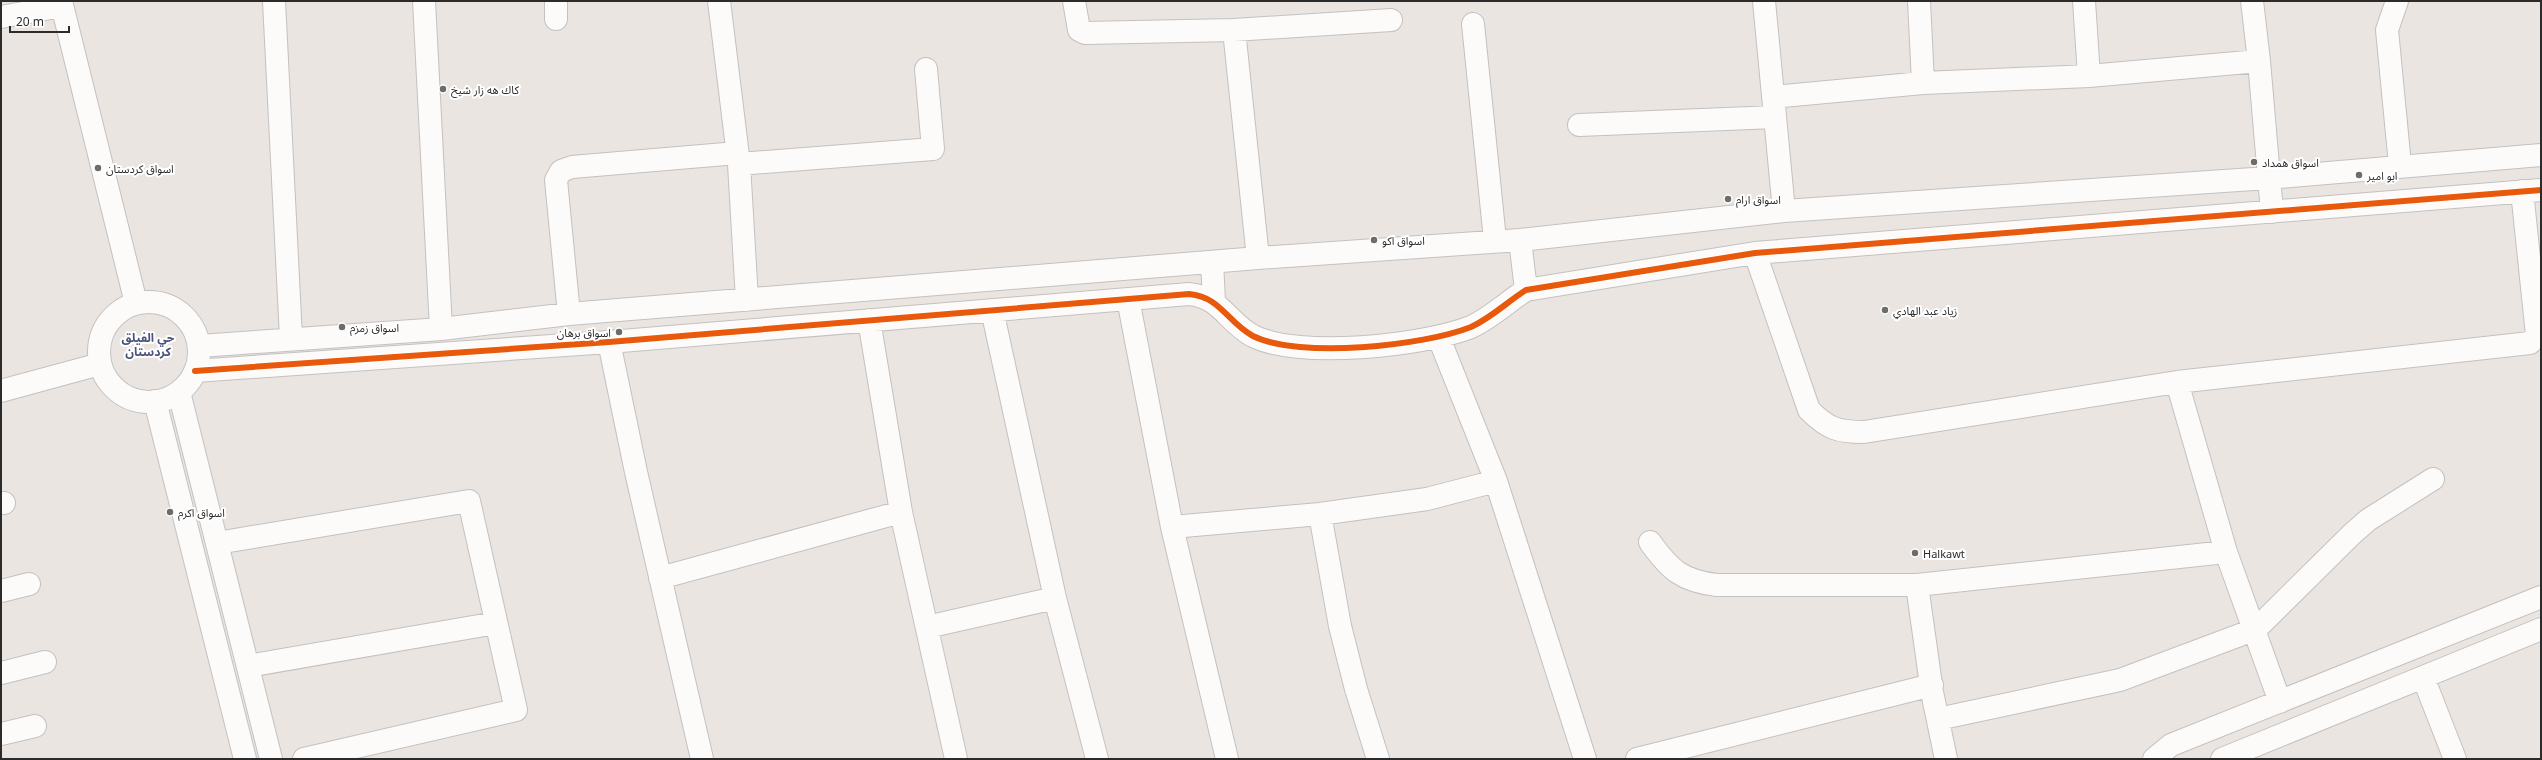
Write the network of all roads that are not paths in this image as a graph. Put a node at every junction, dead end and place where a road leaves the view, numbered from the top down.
1 (274, 1) edge
2 (424, 1) edge
3 (720, 1) edge
4 (1074, 1) edge
5 (1764, 1) edge
6 (1919, 1) edge
7 (2084, 1) edge
8 (2252, 1) edge
9 (2397, 1) edge
10 (62, 4) edge
11 (1, 17) edge
12 (1391, 20) dead end
13 (1473, 24) dead end
14 (1234, 30) junction
15 (2259, 60) junction
16 (926, 69) dead end
17 (2090, 76) junction
18 (1923, 83) junction
19 (1774, 107) junction
20 (1579, 125) dead end
21 (2541, 155) edge
22 (738, 159) junction
23 (2400, 165) junction
24 (2268, 178) junction
25 (2531, 191) edge
26 (1784, 211) junction
27 (2272, 212) junction
28 (1495, 240) junction
29 (1520, 240) junction
30 (1756, 254) junction
31 (1258, 258) junction
32 (1212, 262) junction
33 (1526, 290) junction
34 (2537, 294) edge
35 (1128, 299) junction
36 (746, 300) junction
37 (1214, 301) junction
38 (136, 303) junction
39 (992, 310) junction
40 (569, 314) junction
41 (870, 320) junction
42 (441, 329) junction
43 (291, 338) junction
44 (1439, 338) junction
45 (608, 342) junction
46 (199, 346) junction
47 (100, 364) junction
48 (195, 371) junction
49 (2177, 382) junction
50 (1, 391) edge
51 (179, 392) junction
52 (155, 401) junction
53 (2433, 479) dead end
54 (1496, 481) junction
55 (901, 512) junction
56 (1320, 514) junction
57 (1172, 527) junction
58 (1650, 542) dead end
59 (217, 543) junction
60 (2226, 552) junction
61 (660, 578) junction
62 (29, 584) dead end
63 (1917, 585) junction
64 (1, 591) edge
65 (1055, 598) junction
66 (2541, 598) edge
67 (496, 623) junction
68 (927, 627) junction
69 (2541, 628) edge
70 (2256, 629) junction
71 (45, 662) dead end
72 (248, 666) junction
73 (2361, 669) junction
74 (1, 673) edge
75 (2423, 677) junction
76 (1932, 684) junction
77 (2373, 697) junction
78 (2280, 702) junction
79 (1938, 719) junction
80 (34, 726) dead end
81 (1, 734) edge
82 (2251, 753) edge
83 (1942, 758) edge
84 (245, 759) edge
85 (271, 759) edge
86 (304, 759) edge
87 (702, 759) edge
88 (956, 759) edge
89 (1097, 759) edge
90 (1227, 759) edge
91 (1378, 759) edge
92 (1585, 759) edge
93 (1637, 759) edge
94 (2154, 759) edge
95 (2222, 759) edge
96 (2455, 759) edge

1 - 43 street
2 - 42 street
3 - 22 street
4 - 14 street
5 - 19 street
6 - 18 street
7 - 17 street
8 - 15 street
9 - 23 street
10 - 11 street
10 - 38 street
12 - 14 street
13 - 28 street
14 - 31 street
15 - 17 street
15 - 24 street
16 - 22 street
17 - 18 street
18 - 19 street
19 - 20 street
19 - 26 street
21 - 23 street
22 - 36 street
22 - 40 street
23 - 24 street
24 - 26 street
24 - 27 street
25 - 27 street
25 - 34 street
26 - 29 street
27 - 30 street
28 - 29 street
28 - 31 street
29 - 33 street
30 - 33 street
30 - 49 street
31 - 32 street
32 - 36 street
32 - 37 street
33 - 44 street
34 - 49 street
35 - 37 street
35 - 39 street
35 - 57 street
36 - 40 street
37 - 44 street
38 - 46 street
38 - 47 street
39 - 41 street
39 - 65 street
40 - 42 street
41 - 45 street
41 - 55 street
42 - 43 street
43 - 46 street
44 - 54 street
45 - 48 street
45 - 61 street
46 - 48 street
47 - 50 street
47 - 52 street
48 - 51 street
49 - 60 street
51 - 52 street
51 - 59 street
52 - 84 street
53 - 70 street
54 - 56 street
54 - 92 street
55 - 61 street
55 - 68 street
56 - 57 street
56 - 91 street
57 - 90 street
58 - 63 street
59 - 67 street
59 - 72 street
60 - 63 street
60 - 70 street
61 - 87 street
62 - 64 street
63 - 76 street
65 - 68 street
65 - 89 street
66 - 73 street
67 - 72 street
67 - 86 street
68 - 88 street
69 - 75 street
70 - 78 street
70 - 79 street
71 - 74 street
72 - 85 street
73 - 77 street
73 - 78 street
75 - 77 street
75 - 96 street
76 - 79 street
76 - 93 street
77 - 82 street
78 - 94 street
79 - 83 street
80 - 81 street
82 - 95 street

